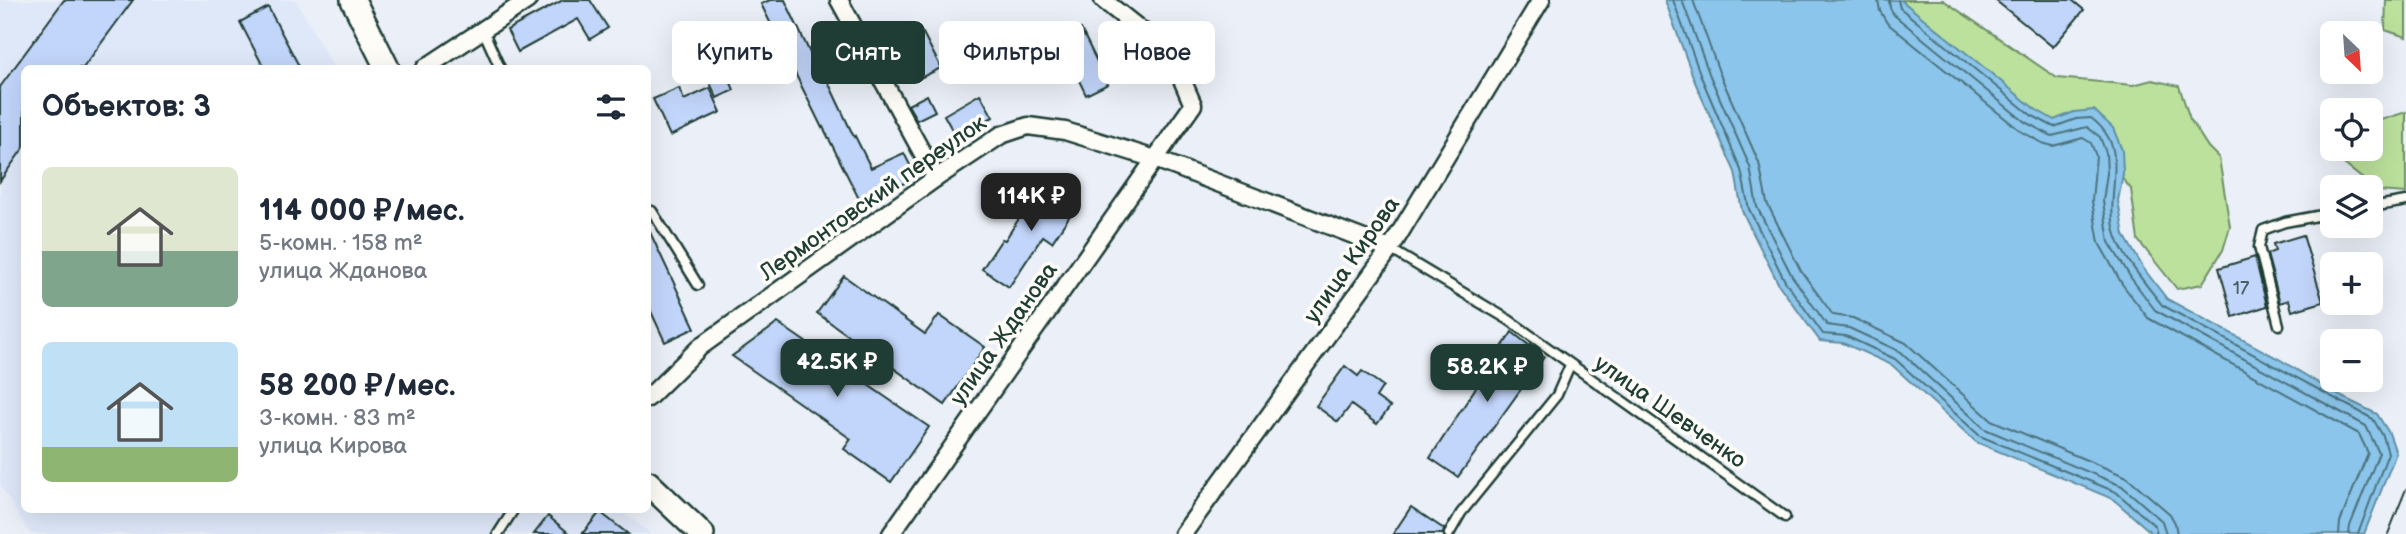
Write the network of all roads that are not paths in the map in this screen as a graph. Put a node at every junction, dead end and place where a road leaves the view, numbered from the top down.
1 (353, 0) edge
2 (528, 0) edge
3 (839, 0) edge
4 (1103, 0) edge
5 (1541, 0) edge
6 (483, 30) junction
7 (386, 65) edge
8 (430, 65) edge
9 (499, 65) edge
10 (1155, 159) junction
11 (936, 178) junction
12 (2406, 201) edge
13 (2383, 205) edge
14 (651, 211) edge
15 (2320, 215) edge
16 (1390, 250) junction
17 (698, 285) dead end
18 (2279, 325) dead end
19 (1570, 365) junction
20 (651, 395) edge
21 (651, 486) edge
22 (511, 513) edge
23 (1785, 517) dead end
24 (498, 534) edge
25 (702, 534) edge
26 (891, 534) edge
27 (1183, 534) edge
28 (1450, 534) edge

1 - 7 street
2 - 6 street
3 - 11 street
4 - 10 street, улица Жданова
5 - 16 street, улица Кирова
6 - 8 street
6 - 9 lane
10 - 11 street, Лермонтовский переулок
10 - 16 street, Лермонтовский переулок
10 - 26 street, улица Жданова
11 - 20 street, Лермонтовский переулок
12 - 13 lane
14 - 17 lane
15 - 18 lane
16 - 19 lane, улица Шевченко
16 - 27 street, улица Кирова
19 - 23 lane, улица Шевченко
19 - 28 lane
21 - 25 street
22 - 24 lane

